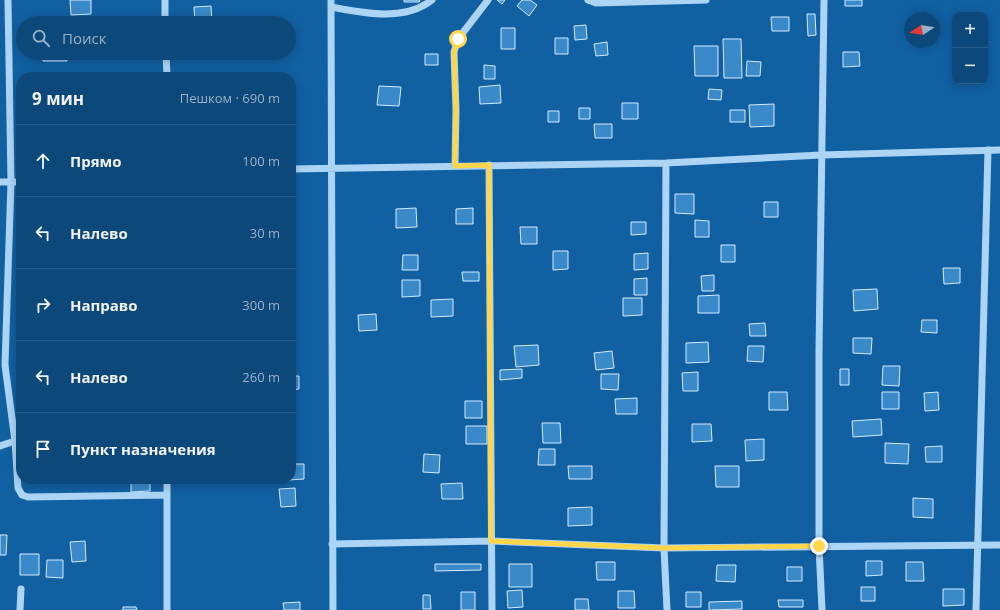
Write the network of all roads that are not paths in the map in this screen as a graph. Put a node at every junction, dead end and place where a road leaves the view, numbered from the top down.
1 (8, 0) edge
2 (165, 0) edge
3 (432, 0) edge
4 (488, 0) edge
5 (588, 0) edge
6 (706, 0) edge
7 (824, 0) edge
8 (331, 4) edge
9 (165, 16) edge
10 (166, 60) edge
11 (167, 72) edge
12 (988, 150) junction
13 (1000, 150) edge
14 (821, 155) junction
15 (666, 163) junction
16 (489, 165) junction
17 (455, 166) junction
18 (332, 168) junction
19 (296, 169) edge
20 (0, 182) edge
21 (11, 182) junction
22 (16, 182) edge
23 (15, 441) junction
24 (0, 446) edge
25 (16, 457) edge
26 (18, 484) edge
27 (166, 484) edge
28 (166, 495) junction
29 (491, 541) junction
30 (332, 544) junction
31 (978, 545) junction
32 (1000, 545) edge
33 (819, 546) junction
34 (664, 548) junction
35 (21, 589) dead end
36 (20, 610) edge
37 (167, 610) edge
38 (332, 610) edge
39 (492, 610) edge
40 (667, 610) edge
41 (822, 610) edge
42 (976, 610) edge

1 - 21 street
2 - 9 street
3 - 8 street
4 - 17 street
5 - 6 street
7 - 14 street
8 - 18 street
10 - 11 street
12 - 13 street
12 - 14 street
12 - 31 street
14 - 15 street
14 - 33 street
15 - 16 street
15 - 34 street
16 - 17 street
16 - 29 street
17 - 18 street
18 - 19 street
18 - 30 street
20 - 21 street
21 - 22 street
21 - 23 street
23 - 24 street
23 - 25 street
26 - 28 street
27 - 28 street
28 - 37 street
29 - 30 street
29 - 34 street
29 - 39 street
30 - 38 street
31 - 32 street
31 - 33 street
31 - 42 street
33 - 34 street
33 - 41 street
34 - 40 street
35 - 36 street

